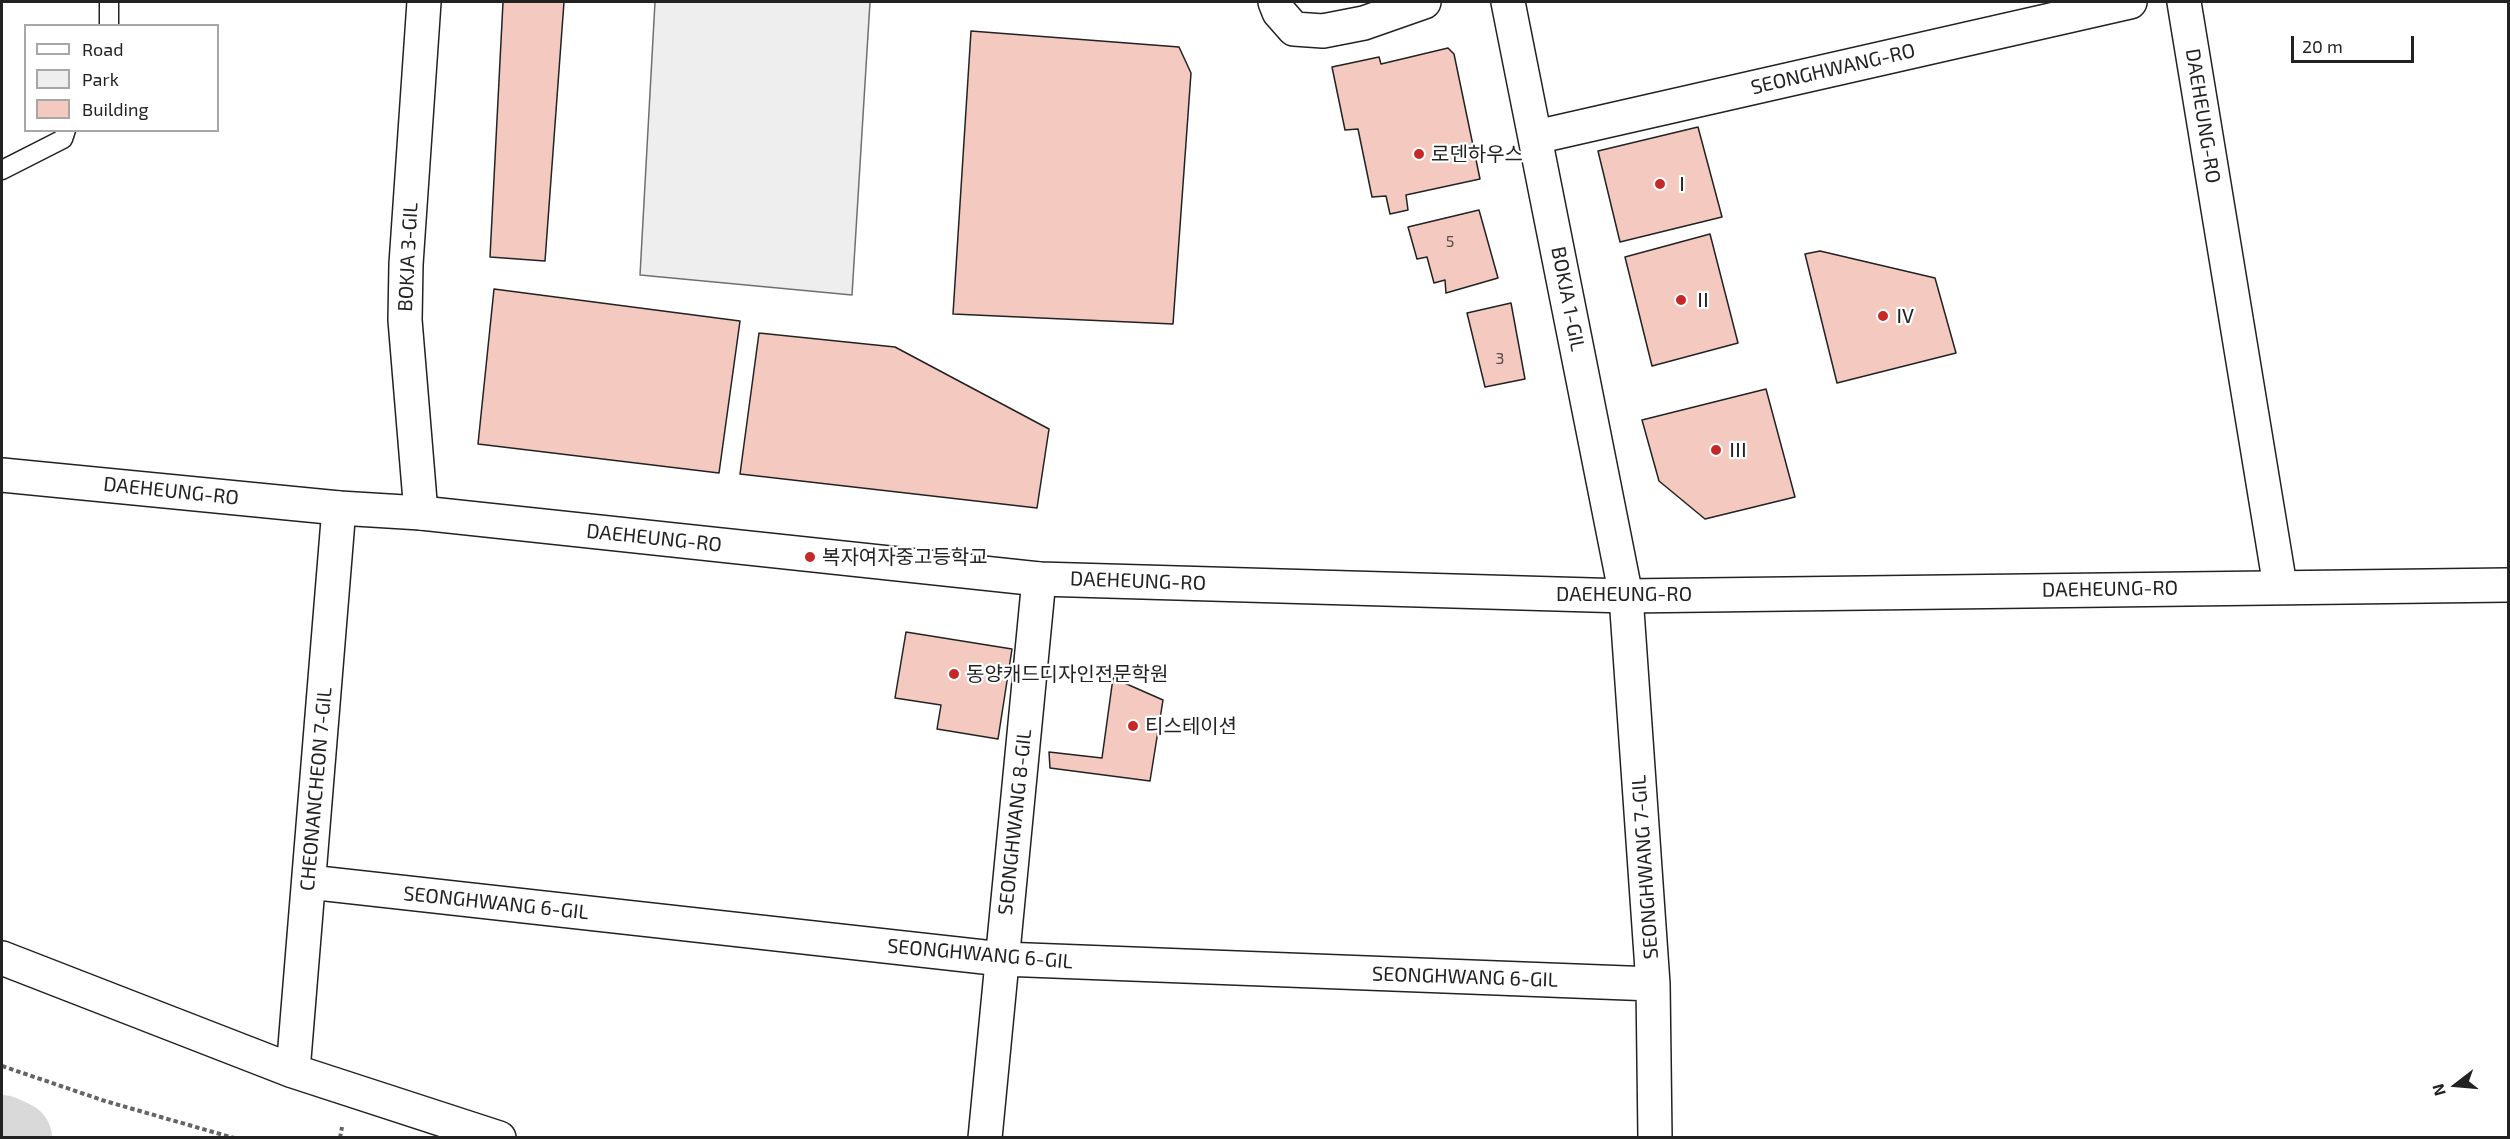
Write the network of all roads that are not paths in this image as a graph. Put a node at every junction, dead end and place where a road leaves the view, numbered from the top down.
1 (110, 2) edge
2 (424, 2) edge
3 (1275, 2) edge
4 (1424, 2) edge
5 (1508, 2) edge
6 (2130, 2) edge
7 (2184, 2) edge
8 (109, 24) edge
9 (65, 132) edge
10 (1536, 137) junction
11 (2, 170) edge
12 (2, 475) edge
13 (339, 508) junction
14 (421, 513) junction
15 (1039, 579) junction
16 (2508, 585) edge
17 (2280, 586) junction
18 (1626, 596) junction
19 (309, 882) junction
20 (2, 958) edge
21 (1002, 959) junction
22 (1653, 984) junction
23 (293, 1071) junction
24 (499, 1137) edge
25 (985, 1137) edge
26 (1655, 1137) edge

1 - 8 lane
2 - 14 street, BOKJA 3-GIL
3 - 4 street
5 - 10 street, BOKJA 1-GIL
6 - 10 street, SEONGHWANG-RO
7 - 17 street, DAEHEUNG-RO
9 - 11 lane
10 - 18 street, BOKJA 1-GIL
12 - 13 street, DAEHEUNG-RO
13 - 14 street, DAEHEUNG-RO
13 - 19 street, CHEONANCHEON 7-GIL
14 - 15 street, DAEHEUNG-RO
15 - 18 street, DAEHEUNG-RO
15 - 21 street, SEONGHWANG 8-GIL
16 - 17 street, DAEHEUNG-RO
17 - 18 street, DAEHEUNG-RO
18 - 22 street, SEONGHWANG 7-GIL
19 - 21 street, SEONGHWANG 6-GIL
19 - 23 street, CHEONANCHEON 7-GIL
20 - 23 street
21 - 22 street, SEONGHWANG 6-GIL
21 - 25 street, SEONGHWANG 8-GIL
22 - 26 street, SEONGHWANG 7-GIL
23 - 24 street

